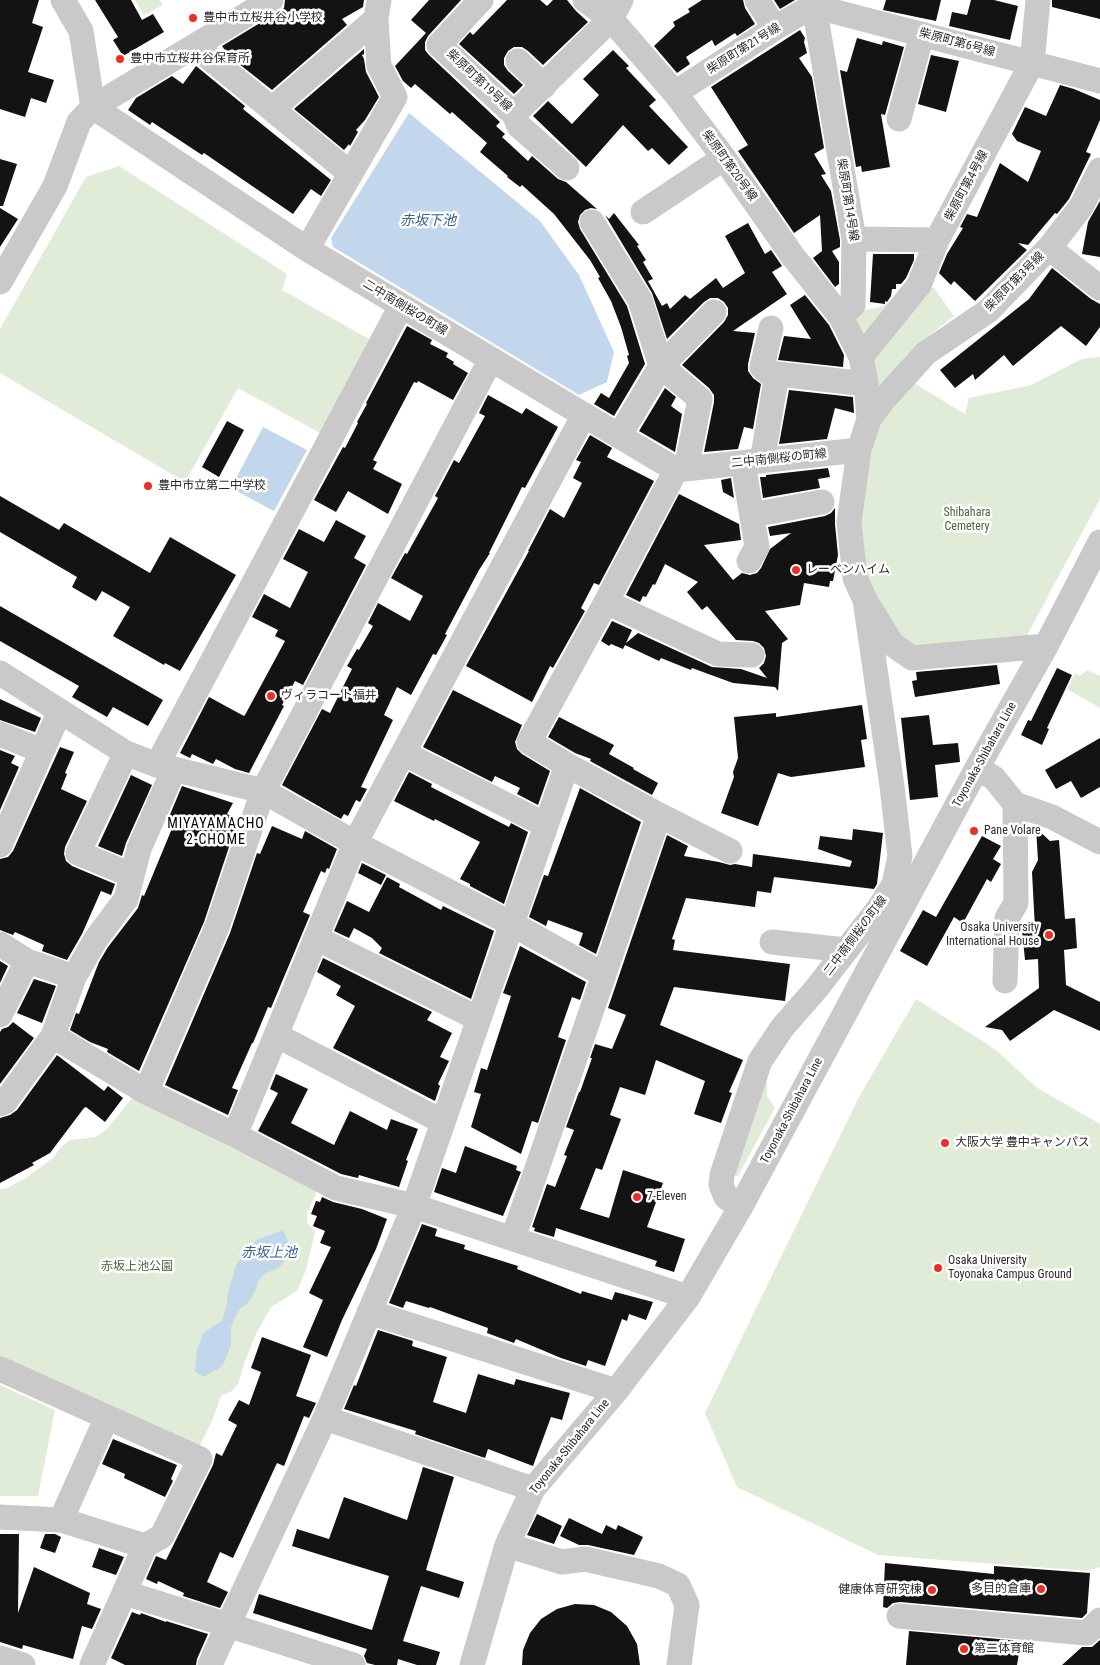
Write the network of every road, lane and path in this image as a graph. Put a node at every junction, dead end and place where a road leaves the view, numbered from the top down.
1 (63, 0) edge
2 (271, 0) edge
3 (481, 0) edge
4 (585, 0) edge
5 (757, 0) edge
6 (1038, 0) edge
7 (813, 3) edge
8 (378, 10) edge
9 (616, 10) edge
10 (874, 11) edge
11 (775, 28) junction
12 (922, 34) junction
13 (195, 46) junction
14 (518, 61) dead end
15 (1032, 63) junction
16 (1100, 81) edge
17 (544, 86) junction
18 (675, 93) junction
19 (93, 107) junction
20 (272, 109) junction
21 (514, 114) junction
22 (899, 119) dead end
23 (724, 158) junction
24 (567, 168) dead end
25 (1100, 170) edge
26 (351, 174) junction
27 (643, 212) dead end
28 (592, 222) dead end
29 (854, 239) junction
30 (937, 240) junction
31 (1049, 248) junction
32 (307, 249) junction
33 (0, 282) edge
34 (1100, 288) edge
35 (401, 306) junction
36 (714, 312) dead end
37 (841, 317) junction
38 (771, 328) dead end
39 (861, 357) junction
40 (491, 359) junction
41 (661, 366) junction
42 (777, 374) junction
43 (866, 384) junction
44 (584, 415) junction
45 (869, 420) junction
46 (619, 436) junction
47 (859, 450) junction
48 (753, 462) junction
49 (681, 470) junction
50 (835, 500) junction
51 (752, 515) junction
52 (1100, 542) edge
53 (749, 560) dead end
54 (865, 600) junction
55 (606, 602) junction
56 (1046, 646) junction
57 (752, 655) dead end
58 (0, 673) edge
59 (60, 711) junction
60 (0, 734) edge
61 (42, 751) junction
62 (403, 752) junction
63 (126, 753) junction
64 (567, 765) junction
65 (166, 767) junction
66 (977, 768) junction
67 (263, 791) junction
68 (1015, 804) junction
69 (659, 815) junction
70 (546, 825) junction
71 (1100, 842) edge
72 (355, 843) junction
73 (0, 844) edge
74 (730, 851) dead end
75 (132, 875) junction
76 (512, 924) junction
77 (316, 938) junction
78 (772, 942) dead end
79 (0, 944) edge
80 (846, 950) junction
81 (27, 961) junction
82 (604, 975) junction
83 (74, 977) junction
84 (1005, 981) dead end
85 (0, 1015) edge
86 (479, 1019) junction
87 (276, 1035) junction
88 (53, 1036) junction
89 (146, 1092) junction
90 (0, 1104) edge
91 (443, 1122) junction
92 (235, 1134) junction
93 (414, 1206) junction
94 (740, 1208) junction
95 (513, 1238) junction
96 (688, 1297) junction
97 (369, 1312) junction
98 (0, 1369) edge
99 (616, 1391) junction
100 (107, 1417) junction
101 (325, 1418) junction
102 (533, 1489) junction
103 (0, 1517) edge
104 (60, 1520) junction
105 (507, 1545) junction
106 (145, 1546) junction
107 (125, 1593) junction
108 (899, 1616) dead end
109 (1100, 1620) edge
110 (228, 1625) junction
111 (92, 1665) edge
112 (210, 1665) edge
113 (353, 1665) edge
114 (472, 1665) edge
115 (679, 1665) edge

1 - 19 street
2 - 13 street
3 - 21 street, 柴原町第19号線
4 - 9 street, 柴原町第20号線
5 - 11 street
6 - 15 street, 柴原町第4号線
7 - 10 street, 柴原町第6号線
7 - 11 street, 柴原町第21号線
7 - 29 street, 柴原町第14号線
8 - 20 street
8 - 26 street
9 - 17 street, 柴原町第19号線
9 - 18 street, 柴原町第20号線
10 - 12 street, 柴原町第6号線
11 - 18 street, 柴原町第21号線
12 - 15 street, 柴原町第6号線
12 - 22 street
13 - 19 street
13 - 20 street
14 - 17 street
15 - 16 street, 柴原町第6号線
15 - 30 street, 柴原町第4号線
17 - 21 street, 柴原町第19号線
18 - 23 street, 柴原町第20号線
19 - 32 street, 二中南側桜の町線
19 - 33 street
20 - 26 street
21 - 24 street
23 - 27 street
23 - 37 street, 柴原町第20号線
25 - 31 street, 柴原町第3号線
26 - 32 street
28 - 41 street
29 - 30 street
29 - 37 street, 柴原町第14号線
30 - 39 street, 柴原町第4号線
31 - 34 street
31 - 45 street, 柴原町第3号線
32 - 35 street, 二中南側桜の町線
35 - 40 street, 二中南側桜の町線
35 - 65 street
36 - 41 street
37 - 39 street
38 - 42 street
39 - 43 street
40 - 44 street, 二中南側桜の町線
40 - 67 street
41 - 46 street
41 - 49 street
42 - 43 street
42 - 48 street
43 - 45 street
44 - 46 street, 二中南側桜の町線
44 - 62 street
45 - 47 street
46 - 49 street, 二中南側桜の町線
47 - 48 street, 二中南側桜の町線
47 - 50 street, 二中南側桜の町線
48 - 49 street, 二中南側桜の町線
48 - 51 street
49 - 55 street
50 - 51 street
50 - 54 street, 二中南側桜の町線
51 - 53 street
52 - 56 street, Toyonaka-Shibahara Line
54 - 56 street
54 - 80 street, 二中南側桜の町線
55 - 57 street
55 - 64 street
56 - 66 street, Toyonaka-Shibahara Line
58 - 59 street
59 - 61 street
59 - 63 street
60 - 61 street
61 - 73 street
62 - 70 street
62 - 72 street
63 - 65 street
63 - 75 street
64 - 69 street
64 - 70 street
65 - 67 street
65 - 75 street
66 - 68 street
66 - 94 street, Toyonaka-Shibahara Line
67 - 72 street
67 - 89 street
68 - 71 street
68 - 84 street
69 - 74 street
69 - 82 street
70 - 76 street
72 - 76 street
72 - 77 street
75 - 83 street
76 - 82 street
76 - 86 street
77 - 86 street
77 - 87 street
78 - 80 street
79 - 81 street
80 - 94 street, 二中南側桜の町線
81 - 83 street
81 - 85 street
82 - 95 street
83 - 88 street
86 - 91 street
87 - 91 street
87 - 92 street
88 - 89 street
88 - 90 street
89 - 92 street
91 - 93 street
92 - 93 street
93 - 95 street
93 - 97 street
94 - 96 street, Toyonaka-Shibahara Line
95 - 96 street
96 - 99 street, Toyonaka-Shibahara Line
97 - 99 street
97 - 101 street
98 - 100 street
99 - 102 street, Toyonaka-Shibahara Line
100 - 104 street
100 - 106 street
101 - 102 street
101 - 110 street
102 - 105 street, Toyonaka-Shibahara Line
103 - 104 street
104 - 106 street
105 - 114 street, Toyonaka-Shibahara Line
105 - 115 street
106 - 107 street
107 - 110 street
107 - 111 street
108 - 109 street
110 - 112 street
110 - 113 street

